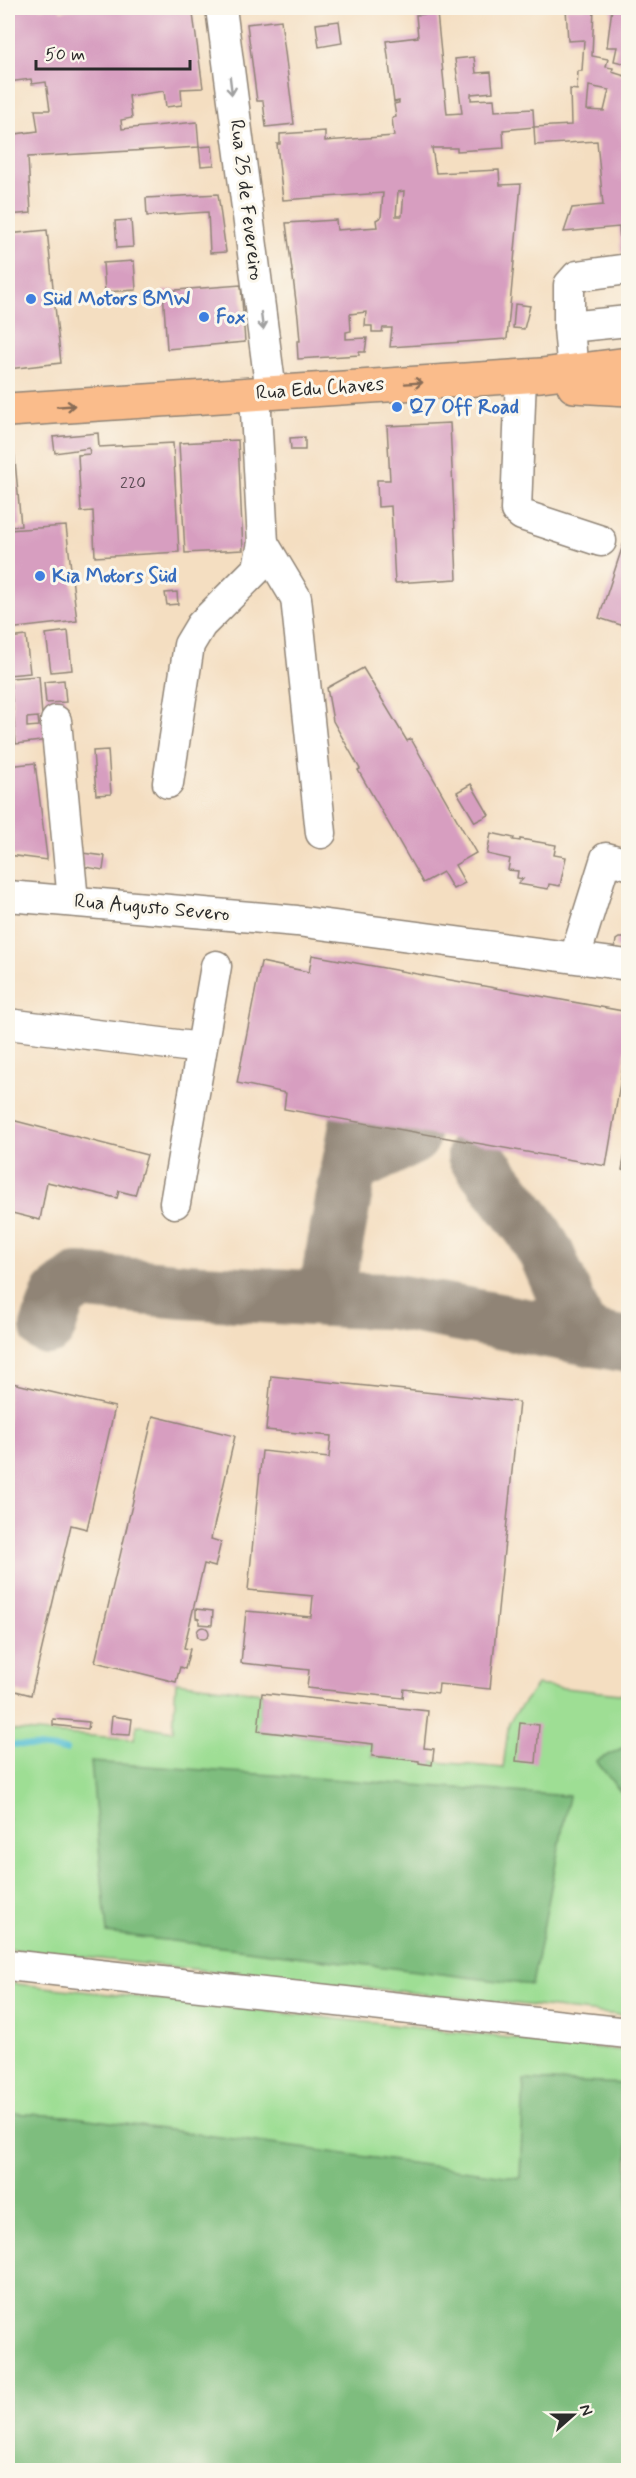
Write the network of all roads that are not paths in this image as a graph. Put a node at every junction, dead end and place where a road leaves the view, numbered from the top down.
1 (221, 8) edge
2 (628, 269) edge
3 (628, 321) edge
4 (569, 327) junction
5 (628, 350) edge
6 (628, 364) edge
7 (547, 371) junction
8 (628, 390) edge
9 (263, 393) junction
10 (8, 410) edge
11 (601, 541) dead end
12 (263, 543) junction
13 (56, 721) dead end
14 (168, 783) dead end
15 (321, 833) dead end
16 (628, 864) edge
17 (8, 896) edge
18 (73, 901) junction
19 (574, 957) junction
20 (628, 965) edge
21 (216, 966) dead end
22 (8, 1024) edge
23 (201, 1048) junction
24 (175, 1203) dead end
25 (8, 1965) edge
26 (628, 2033) edge

1 -> 9 street, Rua 25 de Fevereiro
2 - 4 street
3 - 4 street
4 - 7 street
5 - 7 street, Rua Edu Chaves
6 - 7 main road
7 - 8 main road
9 -> 7 main road, Rua Edu Chaves
7 - 11 street
10 -> 9 main road, Rua Edu Chaves
9 - 12 street, Rua 25 de Fevereiro
12 - 14 street
12 - 15 street
13 - 18 street
16 - 19 street
17 - 18 street, Rua Augusto Severo
18 - 19 street, Rua Augusto Severo
19 - 20 street, Rua Augusto Severo
21 - 23 street
22 - 23 street
23 - 24 street
25 - 26 street

